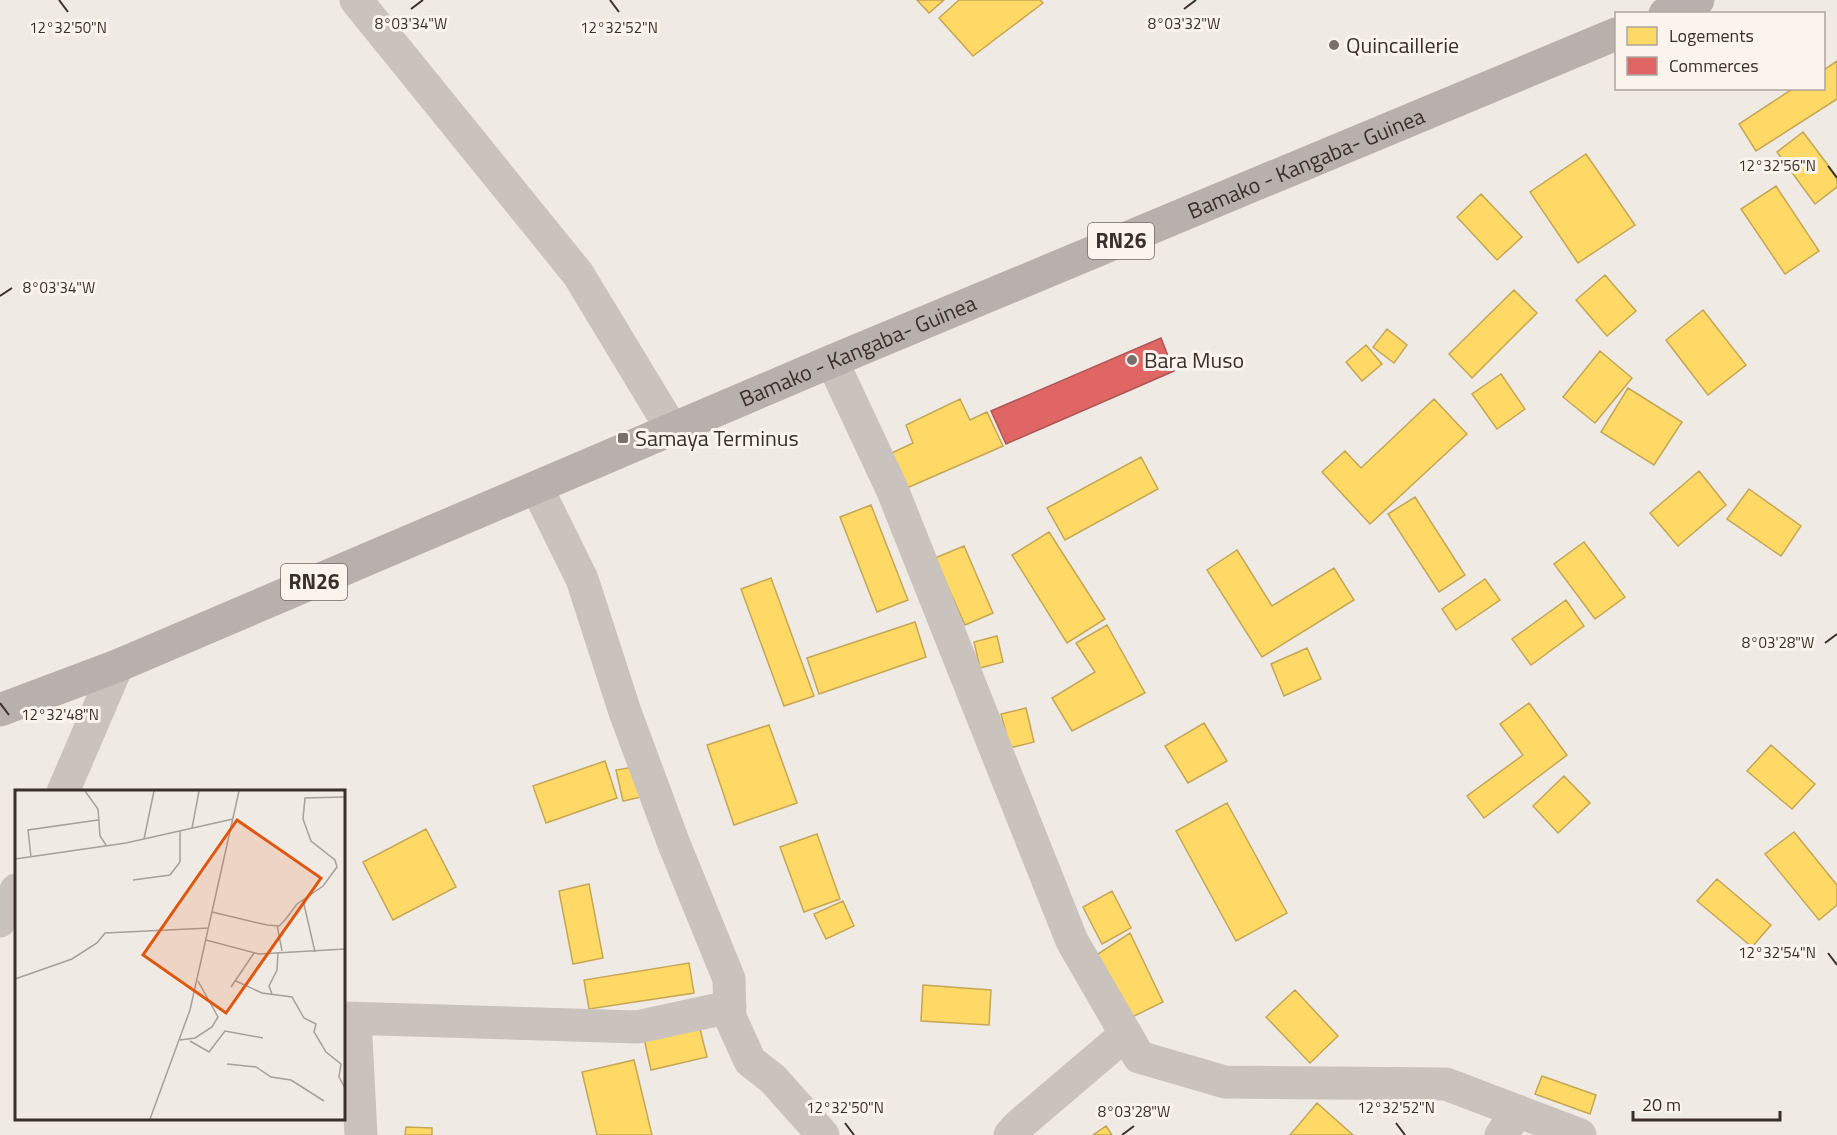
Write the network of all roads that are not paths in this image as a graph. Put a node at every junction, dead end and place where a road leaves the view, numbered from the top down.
1 (356, 0) edge
2 (1698, 0) edge
3 (1670, 12) edge
4 (1615, 35) edge
5 (832, 361) junction
6 (673, 431) junction
7 (537, 488) junction
8 (117, 666) junction
9 (0, 710) edge
10 (64, 790) edge
11 (15, 892) edge
12 (0, 921) edge
13 (730, 1006) junction
14 (349, 1018) edge
15 (1126, 1034) junction
16 (1510, 1123) edge
17 (361, 1135) edge
18 (823, 1135) edge
19 (1010, 1135) edge
20 (1580, 1135) edge

1 - 6 street
2 - 3 main road
4 - 5 main road, Bamako - Kangaba- Guinea / RN26
5 - 6 main road, Bamako - Kangaba- Guinea / RN26
5 - 15 street
6 - 7 main road, Bamako - Kangaba- Guinea / RN26
7 - 8 main road, Bamako - Kangaba- Guinea / RN26
7 - 13 street
8 - 9 main road, Bamako - Kangaba- Guinea / RN26
8 - 10 street
11 - 12 street
13 - 14 street
13 - 18 street
14 - 17 street
15 - 16 street
15 - 19 street
16 - 20 street

